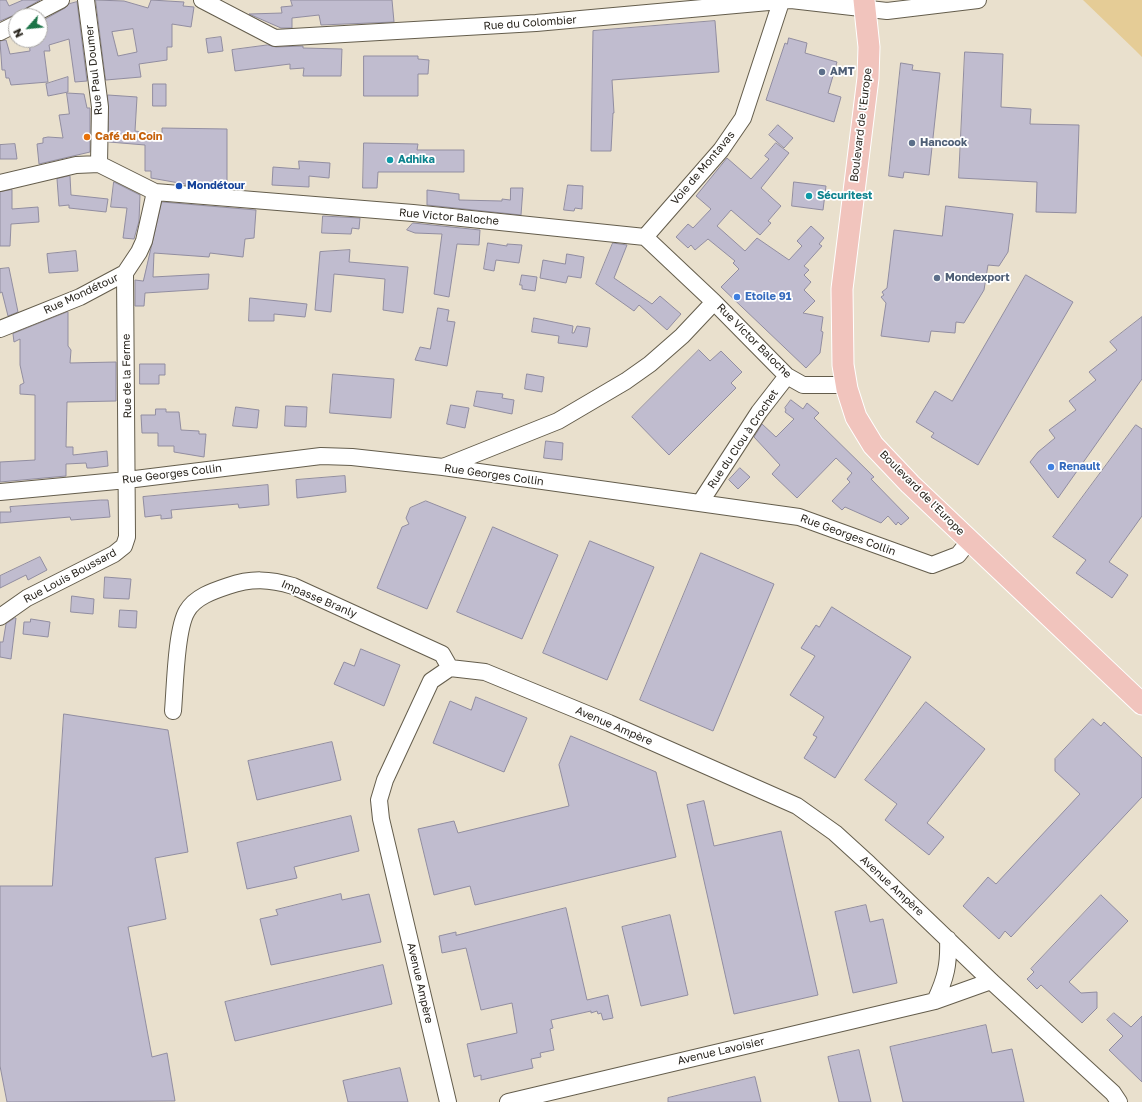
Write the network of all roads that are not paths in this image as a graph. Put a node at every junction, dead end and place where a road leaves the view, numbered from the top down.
1 (61, 0) edge
2 (86, 0) edge
3 (202, 0) edge
4 (978, 0) edge
5 (781, 2) junction
6 (865, 4) edge
7 (46, 8) edge
8 (99, 164) junction
9 (0, 183) edge
10 (155, 192) junction
11 (645, 237) junction
12 (125, 273) junction
13 (714, 302) junction
14 (0, 329) edge
15 (787, 376) junction
16 (847, 389) junction
17 (443, 467) junction
18 (128, 480) junction
19 (0, 492) edge
20 (700, 503) junction
21 (970, 540) junction
22 (0, 617) edge
23 (450, 668) junction
24 (1142, 704) edge
25 (173, 711) dead end
26 (948, 939) junction
27 (991, 981) junction
28 (935, 1001) junction
29 (448, 1102) edge
30 (508, 1102) edge
31 (1119, 1102) edge

1 - 7 street
2 - 8 street, Rue Paul Doumer
3 - 5 street, Rue du Colombier
4 - 6 street, Rue du Colombier
5 - 6 street, Rue du Colombier
5 - 11 street, Voie de Montavas
6 - 16 main road, Boulevard de l'Europe
8 - 9 street, Rue Victor Baloche
8 - 10 street, Rue Victor Baloche
10 - 11 street, Rue Victor Baloche
10 - 12 street, Rue Mondétour
11 - 13 street, Rue Victor Baloche
12 - 14 street, Rue Mondétour
12 - 18 street, Rue de la Ferme
13 - 15 street, Rue Victor Baloche
13 - 17 street
15 - 16 street, Rue Victor Baloche
15 - 20 street, Rue du Clou à Crochet
16 - 21 main road, Boulevard de l'Europe
17 - 18 street, Rue Georges Collin
17 - 20 street, Rue Georges Collin
18 - 19 street, Rue Georges Collin
18 - 22 street, Rue Louis Boussard
20 - 21 street, Rue Georges Collin
21 - 24 main road, Boulevard de l'Europe
23 - 25 street, Impasse Branly
23 - 26 street, Avenue Ampère
23 - 29 street, Avenue Ampère
26 - 27 street, Avenue Ampère
26 - 28 street
27 - 28 street, Avenue Lavoisier
27 - 31 street, Avenue Ampère
28 - 30 street, Avenue Lavoisier

